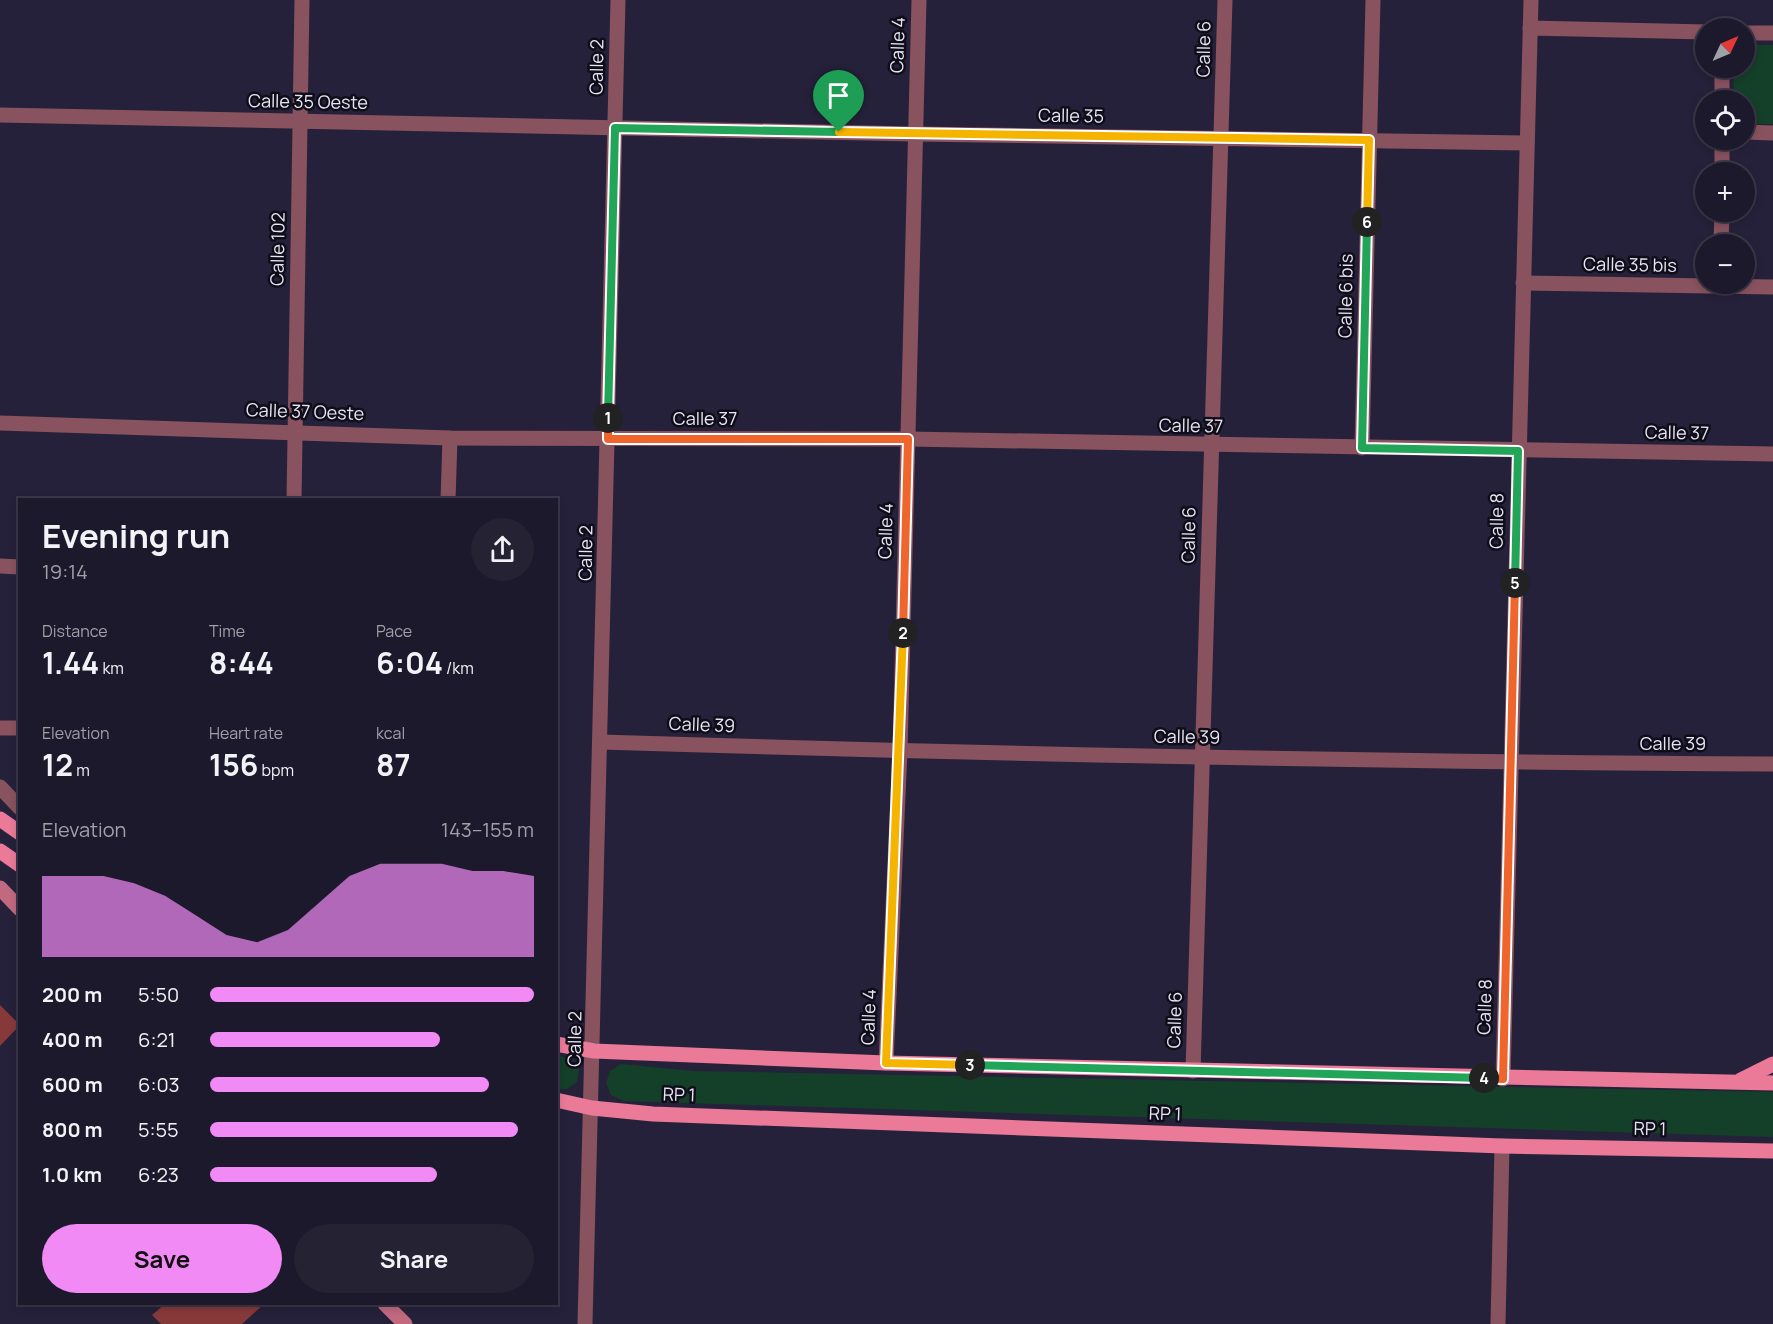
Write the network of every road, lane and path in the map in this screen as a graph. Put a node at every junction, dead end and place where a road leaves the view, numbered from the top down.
1 (302, 0) edge
2 (618, 0) edge
3 (919, 0) edge
4 (1225, 0) edge
5 (1373, 0) edge
6 (1531, 0) edge
7 (1530, 28) junction
8 (1695, 32) edge
9 (1755, 33) edge
10 (1773, 33) edge
11 (0, 115) edge
12 (299, 122) junction
13 (615, 128) junction
14 (1755, 132) edge
15 (1773, 133) edge
16 (914, 134) junction
17 (1222, 137) junction
18 (1369, 140) junction
19 (1527, 143) junction
20 (1523, 283) junction
21 (1695, 285) edge
22 (1755, 286) edge
23 (1773, 287) edge
24 (0, 423) edge
25 (295, 431) junction
26 (450, 438) junction
27 (608, 439) junction
28 (908, 439) junction
29 (1210, 446) junction
30 (1362, 448) junction
31 (1518, 451) junction
32 (1773, 454) edge
33 (294, 498) edge
34 (448, 498) edge
35 (0, 566) edge
36 (18, 567) edge
37 (0, 728) edge
38 (18, 728) edge
39 (601, 742) junction
40 (900, 751) junction
41 (1204, 757) junction
42 (1512, 763) junction
43 (1773, 764) edge
44 (0, 787) edge
45 (18, 806) edge
46 (0, 819) edge
47 (18, 832) edge
48 (0, 851) edge
49 (18, 864) edge
50 (0, 888) edge
51 (18, 907) edge
52 (558, 1044) edge
53 (594, 1051) junction
54 (886, 1063) junction
55 (1773, 1064) edge
56 (1193, 1071) junction
57 (1503, 1079) junction
58 (1735, 1083) junction
59 (1773, 1083) edge
60 (558, 1100) edge
61 (592, 1108) junction
62 (1502, 1146) junction
63 (1773, 1151) edge
64 (386, 1305) edge
65 (405, 1324) edge
66 (585, 1324) edge
67 (1498, 1324) edge

1 - 12 street, Calle 102
2 - 13 street, Calle 2
3 - 16 street, Calle 4
4 - 17 street, Calle 6
5 - 18 street, Calle 6 bis
6 - 7 street, Calle 8
7 - 8 street
7 - 19 street, Calle 8
9 - 10 street
11 - 12 street, Calle 35 Oeste
12 - 13 street, Calle 35 Oeste
12 - 25 street, Calle 102
13 - 16 street, Calle 35
13 - 27 street, Calle 2
14 - 15 street
16 - 17 street, Calle 35
16 - 28 street, Calle 4
17 - 18 street, Calle 35
17 - 29 street, Calle 6
18 - 19 street, Calle 35
18 - 30 street, Calle 6 bis
19 - 20 street, Calle 8
20 - 21 street, Calle 35 bis
20 - 31 street, Calle 8
22 - 23 street, Calle 35 bis
24 - 25 street, Calle 37 Oeste
25 - 26 street, Calle 37 Oeste
25 - 33 street, Calle 102
26 - 27 street, Calle 37 Oeste
26 - 34 street
27 - 28 street, Calle 37
27 - 39 street, Calle 2
28 - 29 street, Calle 37
28 - 40 street, Calle 4
29 - 30 street, Calle 37
29 - 41 street, Calle 6
30 - 31 street, Calle 37
31 - 32 street, Calle 37
31 - 42 street, Calle 8
35 - 36 street
37 - 38 street
39 - 40 street, Calle 39
39 - 53 street, Calle 2
40 - 41 street, Calle 39
40 - 54 street, Calle 4
41 - 42 street, Calle 39
41 - 56 street, Calle 6
42 - 43 street, Calle 39
42 - 57 street, Calle 8
44 - 45 street
46 - 47 main road
48 - 49 main road
50 - 51 main road
52 - 53 main road
53 - 54 main road
53 - 61 street, Calle 2
54 - 56 main road
55 - 58 main road
56 - 57 main road
57 - 58 main road
58 - 59 main road
60 - 61 main road, RP 1
61 - 62 main road, RP 1
61 - 66 street, Calle 2
62 - 63 main road, RP 1
62 - 67 street
64 - 65 main road

